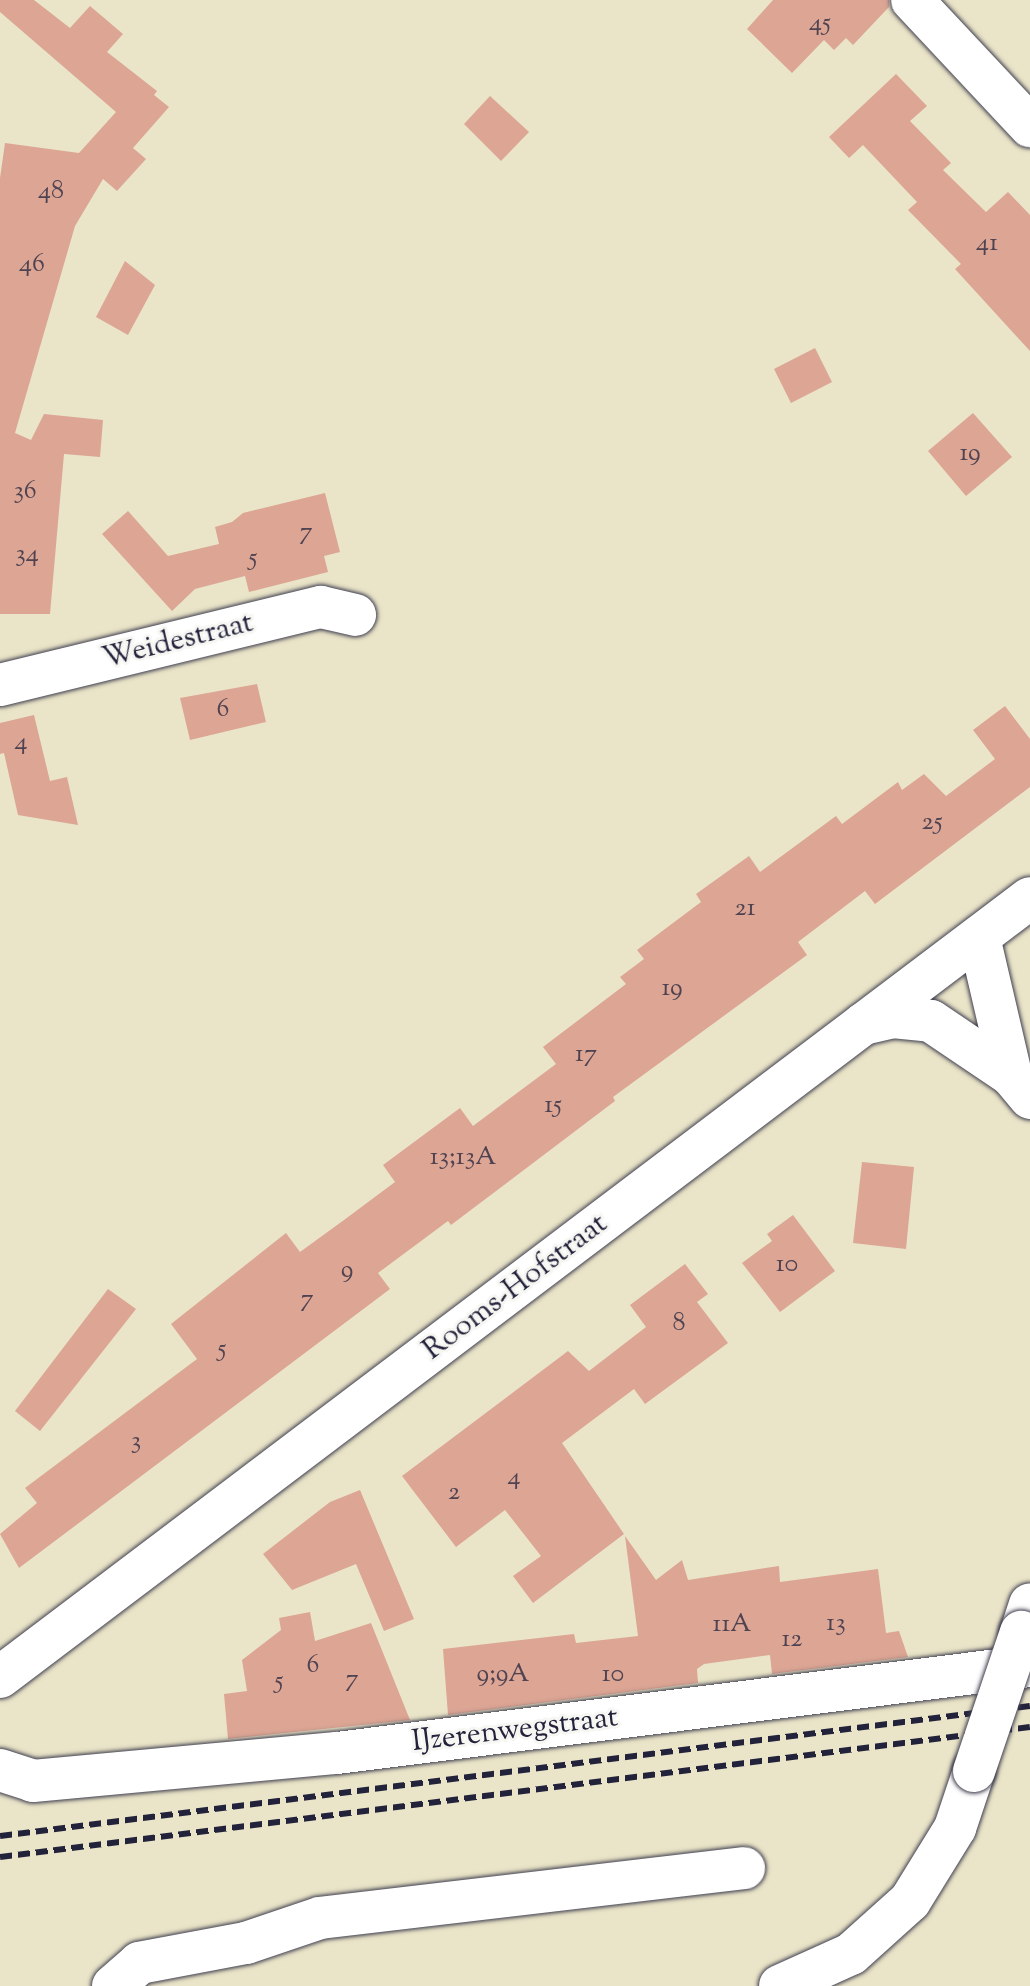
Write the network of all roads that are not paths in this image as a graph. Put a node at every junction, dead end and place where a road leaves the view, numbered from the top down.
1 (912, 0) edge
2 (1030, 126) edge
3 (355, 615) dead end
4 (0, 685) edge
5 (1030, 898) edge
6 (979, 937) junction
7 (863, 1024) junction
8 (1021, 1086) edge
9 (1027, 1634) edge
10 (0, 1677) edge
11 (0, 1770) edge
12 (744, 1868) dead end
13 (113, 1986) edge
14 (780, 1986) edge

1 - 2 street
3 - 4 street, Weidestraat
5 - 6 street, Rooms-Hofstraat
6 - 7 street, Rooms-Hofstraat
6 - 8 street
7 - 8 street
7 - 10 street, Rooms-Hofstraat
9 - 11 street, IJzerenwegstraat
9 - 14 street, bridge
12 - 13 street

